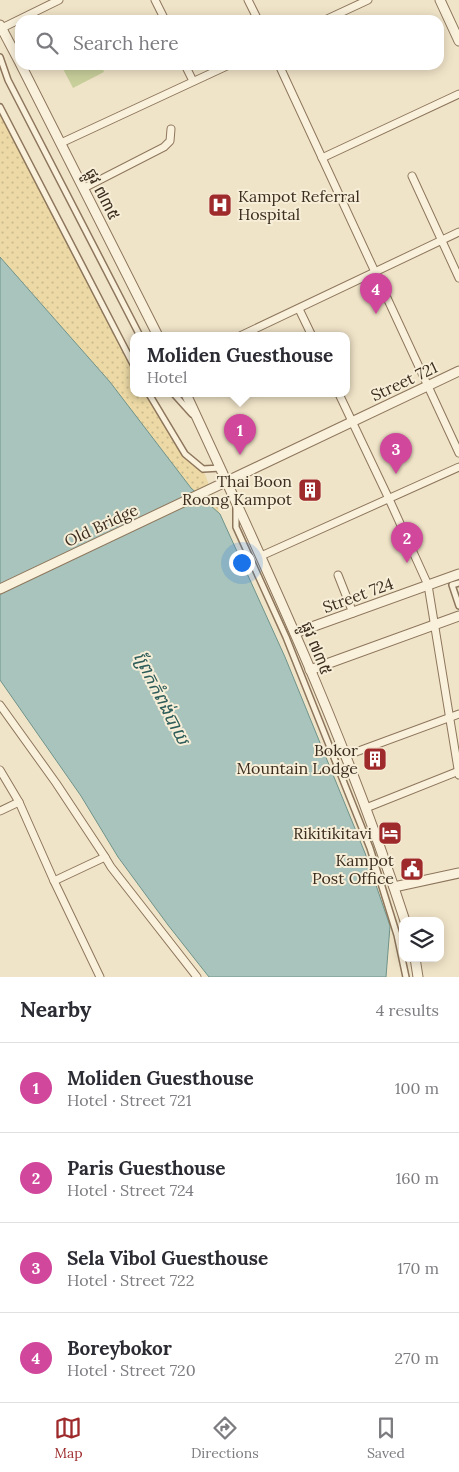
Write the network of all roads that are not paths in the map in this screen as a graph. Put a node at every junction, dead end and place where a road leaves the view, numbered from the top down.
1 (60, 0) edge
2 (155, 0) edge
3 (248, 0) edge
4 (368, 0) edge
5 (440, 0) edge
6 (27, 15) edge
7 (162, 15) edge
8 (256, 15) edge
9 (336, 15) edge
10 (15, 21) edge
11 (1, 27) edge
12 (459, 41) edge
13 (15, 54) edge
14 (0, 57) edge
15 (23, 70) edge
16 (188, 70) edge
17 (217, 70) edge
18 (281, 70) edge
19 (193, 81) junction
20 (459, 94) edge
21 (0, 107) edge
22 (171, 129) dead end
23 (61, 143) junction
24 (322, 158) junction
25 (412, 176) dead end
26 (84, 188) junction
27 (459, 232) edge
28 (442, 241) junction
29 (374, 273) junction
30 (459, 278) edge
31 (299, 308) junction
32 (138, 332) edge
33 (156, 332) edge
34 (248, 332) edge
35 (310, 332) edge
36 (130, 358) edge
37 (459, 371) edge
38 (428, 386) junction
39 (151, 397) edge
40 (177, 397) edge
41 (187, 397) edge
42 (340, 397) edge
43 (199, 422) junction
44 (353, 422) junction
45 (459, 453) edge
46 (459, 467) edge
47 (221, 468) junction
48 (227, 481) junction
49 (390, 499) junction
50 (236, 501) junction
51 (261, 556) junction
52 (459, 574) edge
53 (338, 575) dead end
54 (459, 583) edge
55 (428, 585) junction
56 (0, 589) edge
57 (459, 606) edge
58 (353, 613) junction
59 (459, 616) edge
60 (435, 624) junction
61 (295, 633) junction
62 (310, 670) junction
63 (0, 706) edge
64 (459, 714) edge
65 (449, 718) junction
66 (345, 756) junction
67 (0, 770) edge
68 (459, 772) edge
69 (19, 802) junction
70 (366, 808) junction
71 (0, 811) edge
72 (105, 857) junction
73 (459, 873) edge
74 (54, 881) junction
75 (394, 887) junction
76 (404, 917) edge
77 (416, 962) edge
78 (100, 977) edge
79 (196, 977) edge
80 (406, 977) edge
81 (418, 977) edge

1 - 6 street
2 - 7 street
3 - 8 street
4 - 9 street
5 - 12 street
10 - 11 street
11 - 13 street, ផ្លូវ ៧៣៥
14 - 32 street
15 - 23 street, ផ្លូវ ៧៣៥
16 - 19 street
17 - 19 street
18 - 24 street
19 - 23 street
20 - 24 street
21 - 36 street
22 - 26 street
23 - 26 street, ផ្លូវ ៧៣៥
24 - 29 street
25 - 28 street
26 - 33 street, ផ្លូវ ៧៣៥
27 - 28 street
28 - 29 street
28 - 30 street
29 - 31 street
29 - 38 street
31 - 34 street
31 - 35 street
37 - 38 street, Street 721
38 - 44 street, Street 721
38 - 45 street
39 - 47 street
40 - 43 street
41 - 43 street, ផ្លូវ ៧៣៥
42 - 44 street
43 - 47 street, ផ្លូវ ៧៣៥
44 - 48 street, Street 721
44 - 49 street
46 - 49 street
47 - 48 street, ផ្លូវ ៧៣៥
48 - 50 street, ផ្លូវ ៧៣៥
48 - 56 street, Old Bridge
49 - 51 street
49 - 55 street
50 - 51 street, ផ្លូវ ៧៣៥
50 - 80 street
51 - 61 street, ផ្លូវ ៧៣៥
52 - 55 street, Street 724
53 - 58 street
54 - 57 street
55 - 58 street, Street 724
55 - 60 street
58 - 61 street, Street 724
59 - 60 street
60 - 62 street
60 - 65 street
61 - 62 street, ផ្លូវ ៧៣៥
62 - 66 street, ផ្លូវ ៧៣៥
63 - 72 street
64 - 65 street
65 - 66 street
65 - 68 street
66 - 70 street, ផ្លូវ ៧៣៥
67 - 69 street
68 - 70 street
69 - 71 street
69 - 74 street
70 - 75 street, ផ្លូវ ៧៣៥
72 - 74 street
72 - 79 street
73 - 75 street
74 - 78 street
75 - 76 street, ផ្លូវ ៧៣៥
77 - 81 street

